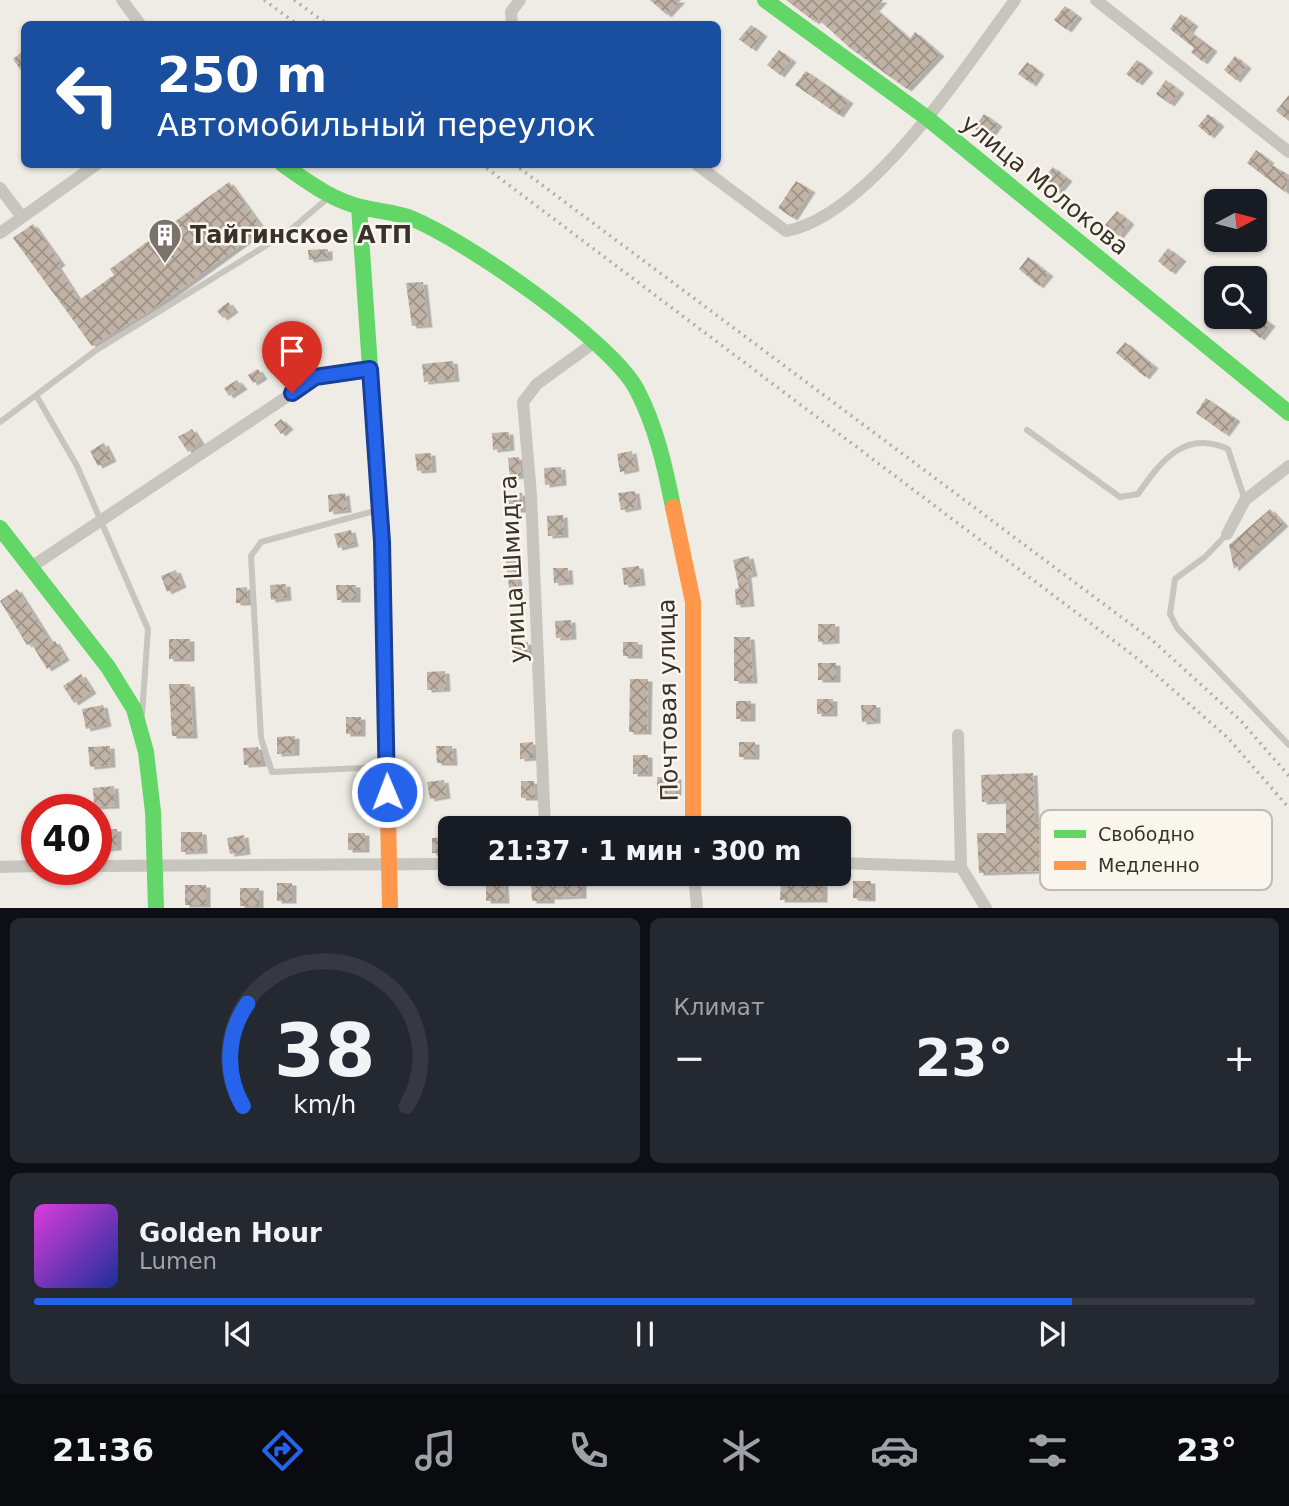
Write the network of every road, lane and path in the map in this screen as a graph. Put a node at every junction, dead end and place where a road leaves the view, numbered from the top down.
1 (122, 0) edge
2 (520, 0) edge
3 (765, 0) edge
4 (1015, 0) edge
5 (1096, 0) edge
6 (512, 18) edge
7 (139, 21) edge
8 (927, 118) junction
9 (1289, 152) edge
10 (91, 168) edge
11 (288, 168) edge
12 (701, 168) edge
13 (0, 188) edge
14 (330, 196) junction
15 (359, 207) junction
16 (22, 217) junction
17 (0, 233) edge
18 (595, 342) junction
19 (370, 369) junction
20 (36, 395) junction
21 (1289, 413) edge
22 (0, 422) edge
23 (1027, 430) dead end
24 (1289, 466) edge
25 (1245, 500) junction
26 (380, 509) junction
27 (100, 520) junction
28 (0, 528) edge
29 (1227, 534) joint
30 (31, 567) junction
31 (141, 730) junction
32 (958, 735) dead end
33 (1289, 745) edge
34 (387, 767) junction
35 (544, 816) edge
36 (693, 816) edge
37 (851, 863) edge
38 (438, 864) edge
39 (21, 866) edge
40 (112, 866) edge
41 (155, 866) junction
42 (389, 866) junction
43 (0, 867) edge
44 (961, 867) junction
45 (695, 886) edge
46 (156, 908) edge
47 (390, 908) edge
48 (697, 908) edge
49 (986, 908) edge

1 - 7 street
2 - 6 street
3 - 8 street, улица Молокова
4 - 8 street
5 - 9 street
8 - 12 street
8 - 21 street, улица Молокова
10 - 16 street
11 - 14 street, Почтовая улица
13 - 16 street
14 - 15 street, Почтовая улица
14 - 20 lane
15 - 18 street, Почтовая улица
15 - 19 street
16 - 17 street
18 - 35 street, улица Шмидта
18 - 36 street, Почтовая улица
19 - 26 street
19 - 27 street
20 - 22 lane
20 - 27 lane
23 - 25 lane
24 - 25 street
25 - 29 street
26 - 34 street
26 - 34 lane
27 - 30 street
27 - 31 lane
28 - 30 street
29 - 33 lane
30 - 31 street
31 - 41 street
32 - 44 street
34 - 42 street
37 - 44 street
38 - 42 street
39 - 43 street
40 - 41 street
41 - 42 street
41 - 46 street
42 - 47 street
44 - 49 street
45 - 48 street

